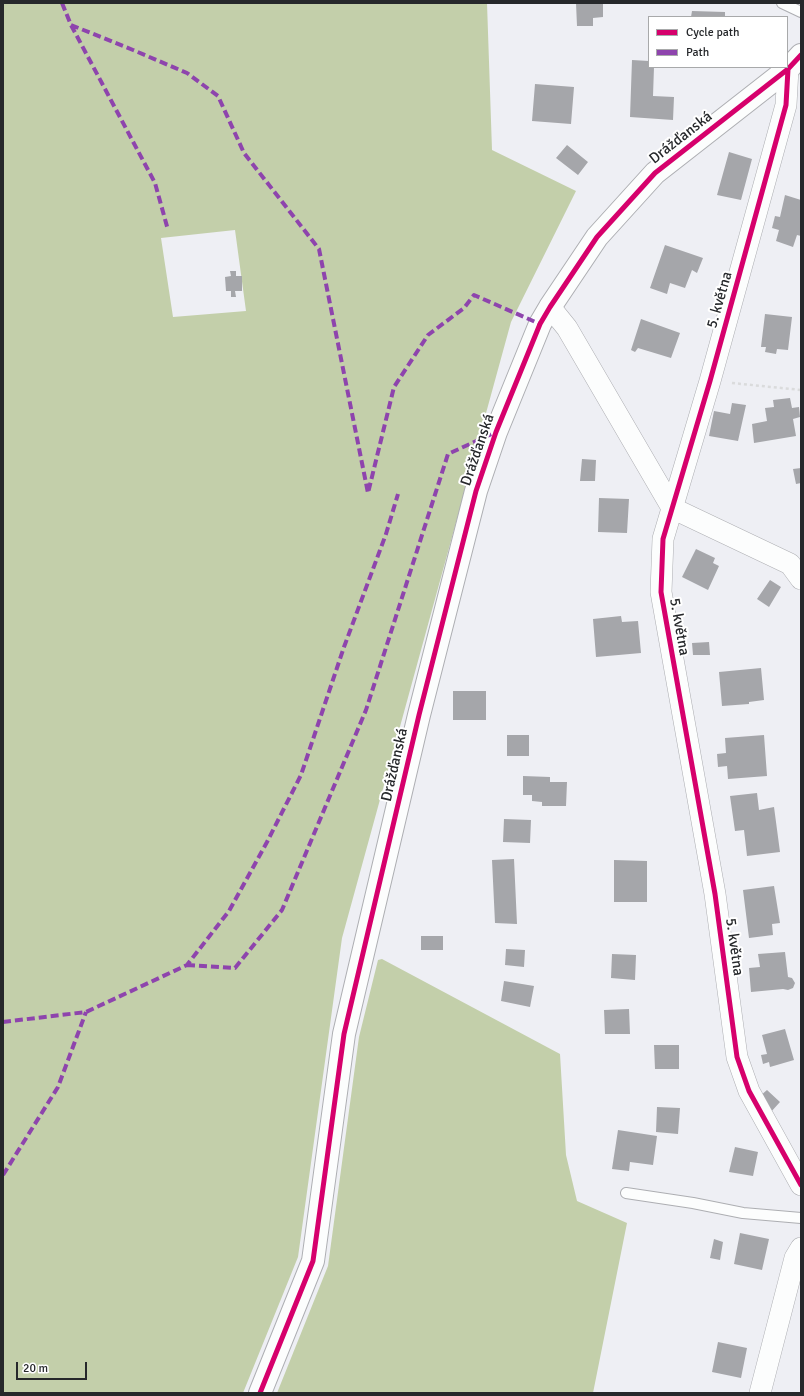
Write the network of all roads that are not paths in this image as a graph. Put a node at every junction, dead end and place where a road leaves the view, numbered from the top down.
1 (782, 3) edge
2 (801, 12) edge
3 (794, 62) edge
4 (786, 68) edge
5 (550, 307) junction
6 (672, 508) junction
7 (797, 569) edge
8 (801, 1185) edge
9 (626, 1193) dead end
10 (801, 1218) edge
11 (801, 1248) edge
12 (260, 1393) edge
13 (760, 1393) edge

1 - 2 lane
3 - 6 street, 5. května
4 - 5 street, Drážďanská
5 - 6 street
5 - 12 street, Drážďanská
6 - 7 street
6 - 8 street, 5. května
9 - 10 lane
11 - 13 street

